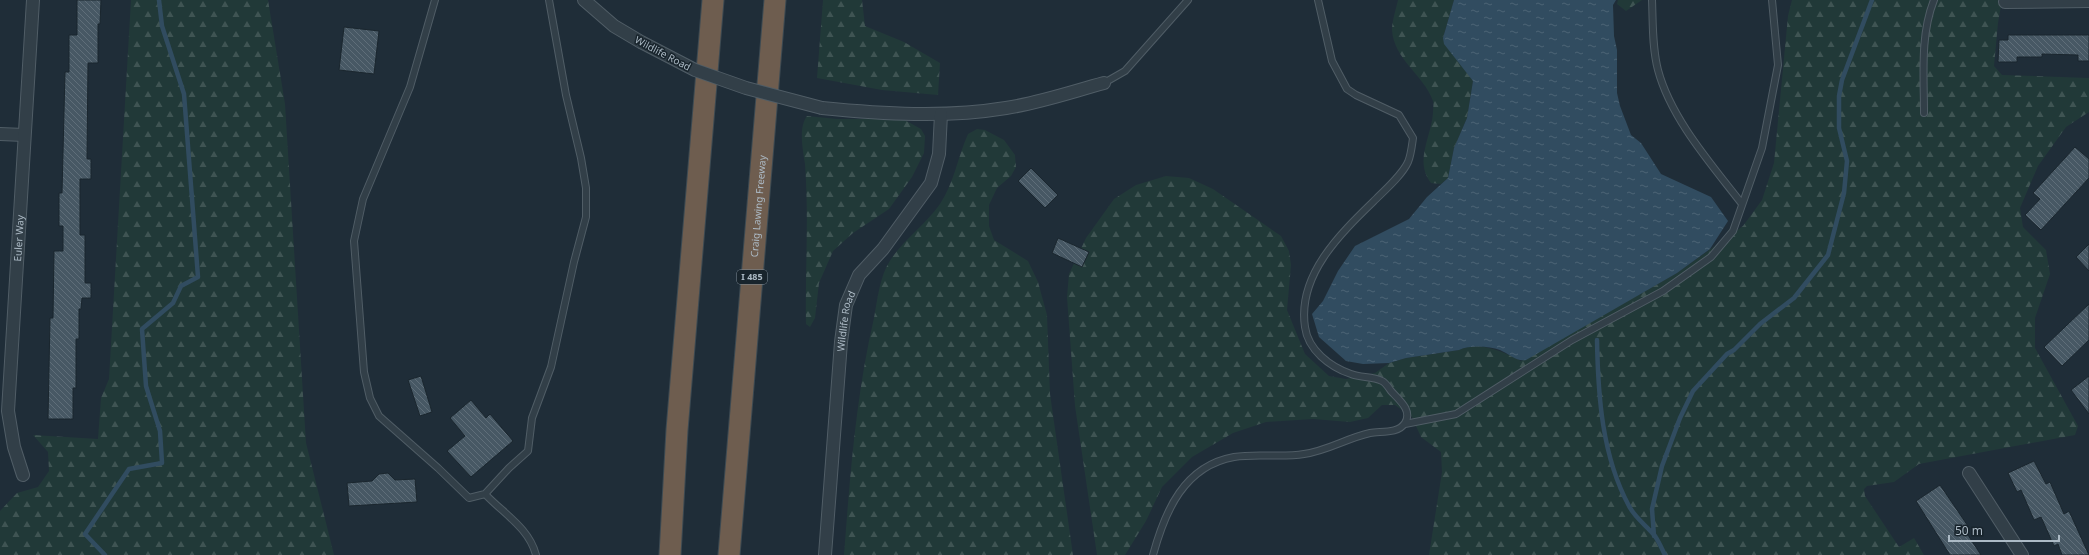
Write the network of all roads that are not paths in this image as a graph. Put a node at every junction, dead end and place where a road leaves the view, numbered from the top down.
1 (33, 0) edge
2 (435, 0) edge
3 (549, 0) edge
4 (584, 0) edge
5 (713, 0) edge
6 (775, 0) edge
7 (1188, 0) edge
8 (1318, 0) edge
9 (1652, 0) edge
10 (1772, 0) edge
11 (1934, 0) edge
12 (2089, 1) edge
13 (2005, 2) dead end
14 (1104, 84) joint
15 (1924, 113) dead end
16 (941, 114) junction
17 (0, 134) edge
18 (24, 135) junction
19 (1742, 204) junction
20 (1405, 424) junction
21 (678, 430) junction
22 (1969, 473) dead end
23 (23, 475) dead end
24 (485, 494) junction
25 (536, 555) edge
26 (660, 555) edge
27 (670, 555) edge
28 (729, 555) edge
29 (825, 555) edge
30 (1153, 555) edge
31 (2022, 555) edge

1 - 18 street, Euler Way
2 - 24 lane
3 - 24 lane
4 - 16 street, Wildlife Road, bridge
5 - 21 highway
6 - 28 highway, Craig Lawing Freeway / I 485
7 - 14 lane
8 - 20 lane
9 - 19 lane
10 - 19 lane
11 - 15 lane
12 - 13 street
14 - 16 street, Wildlife Road
16 - 29 street, Wildlife Road
17 - 18 street
18 - 23 street, Euler Way
19 - 20 lane
20 - 30 lane
21 - 26 highway
21 - 27 highway
22 - 31 street
24 - 25 lane

